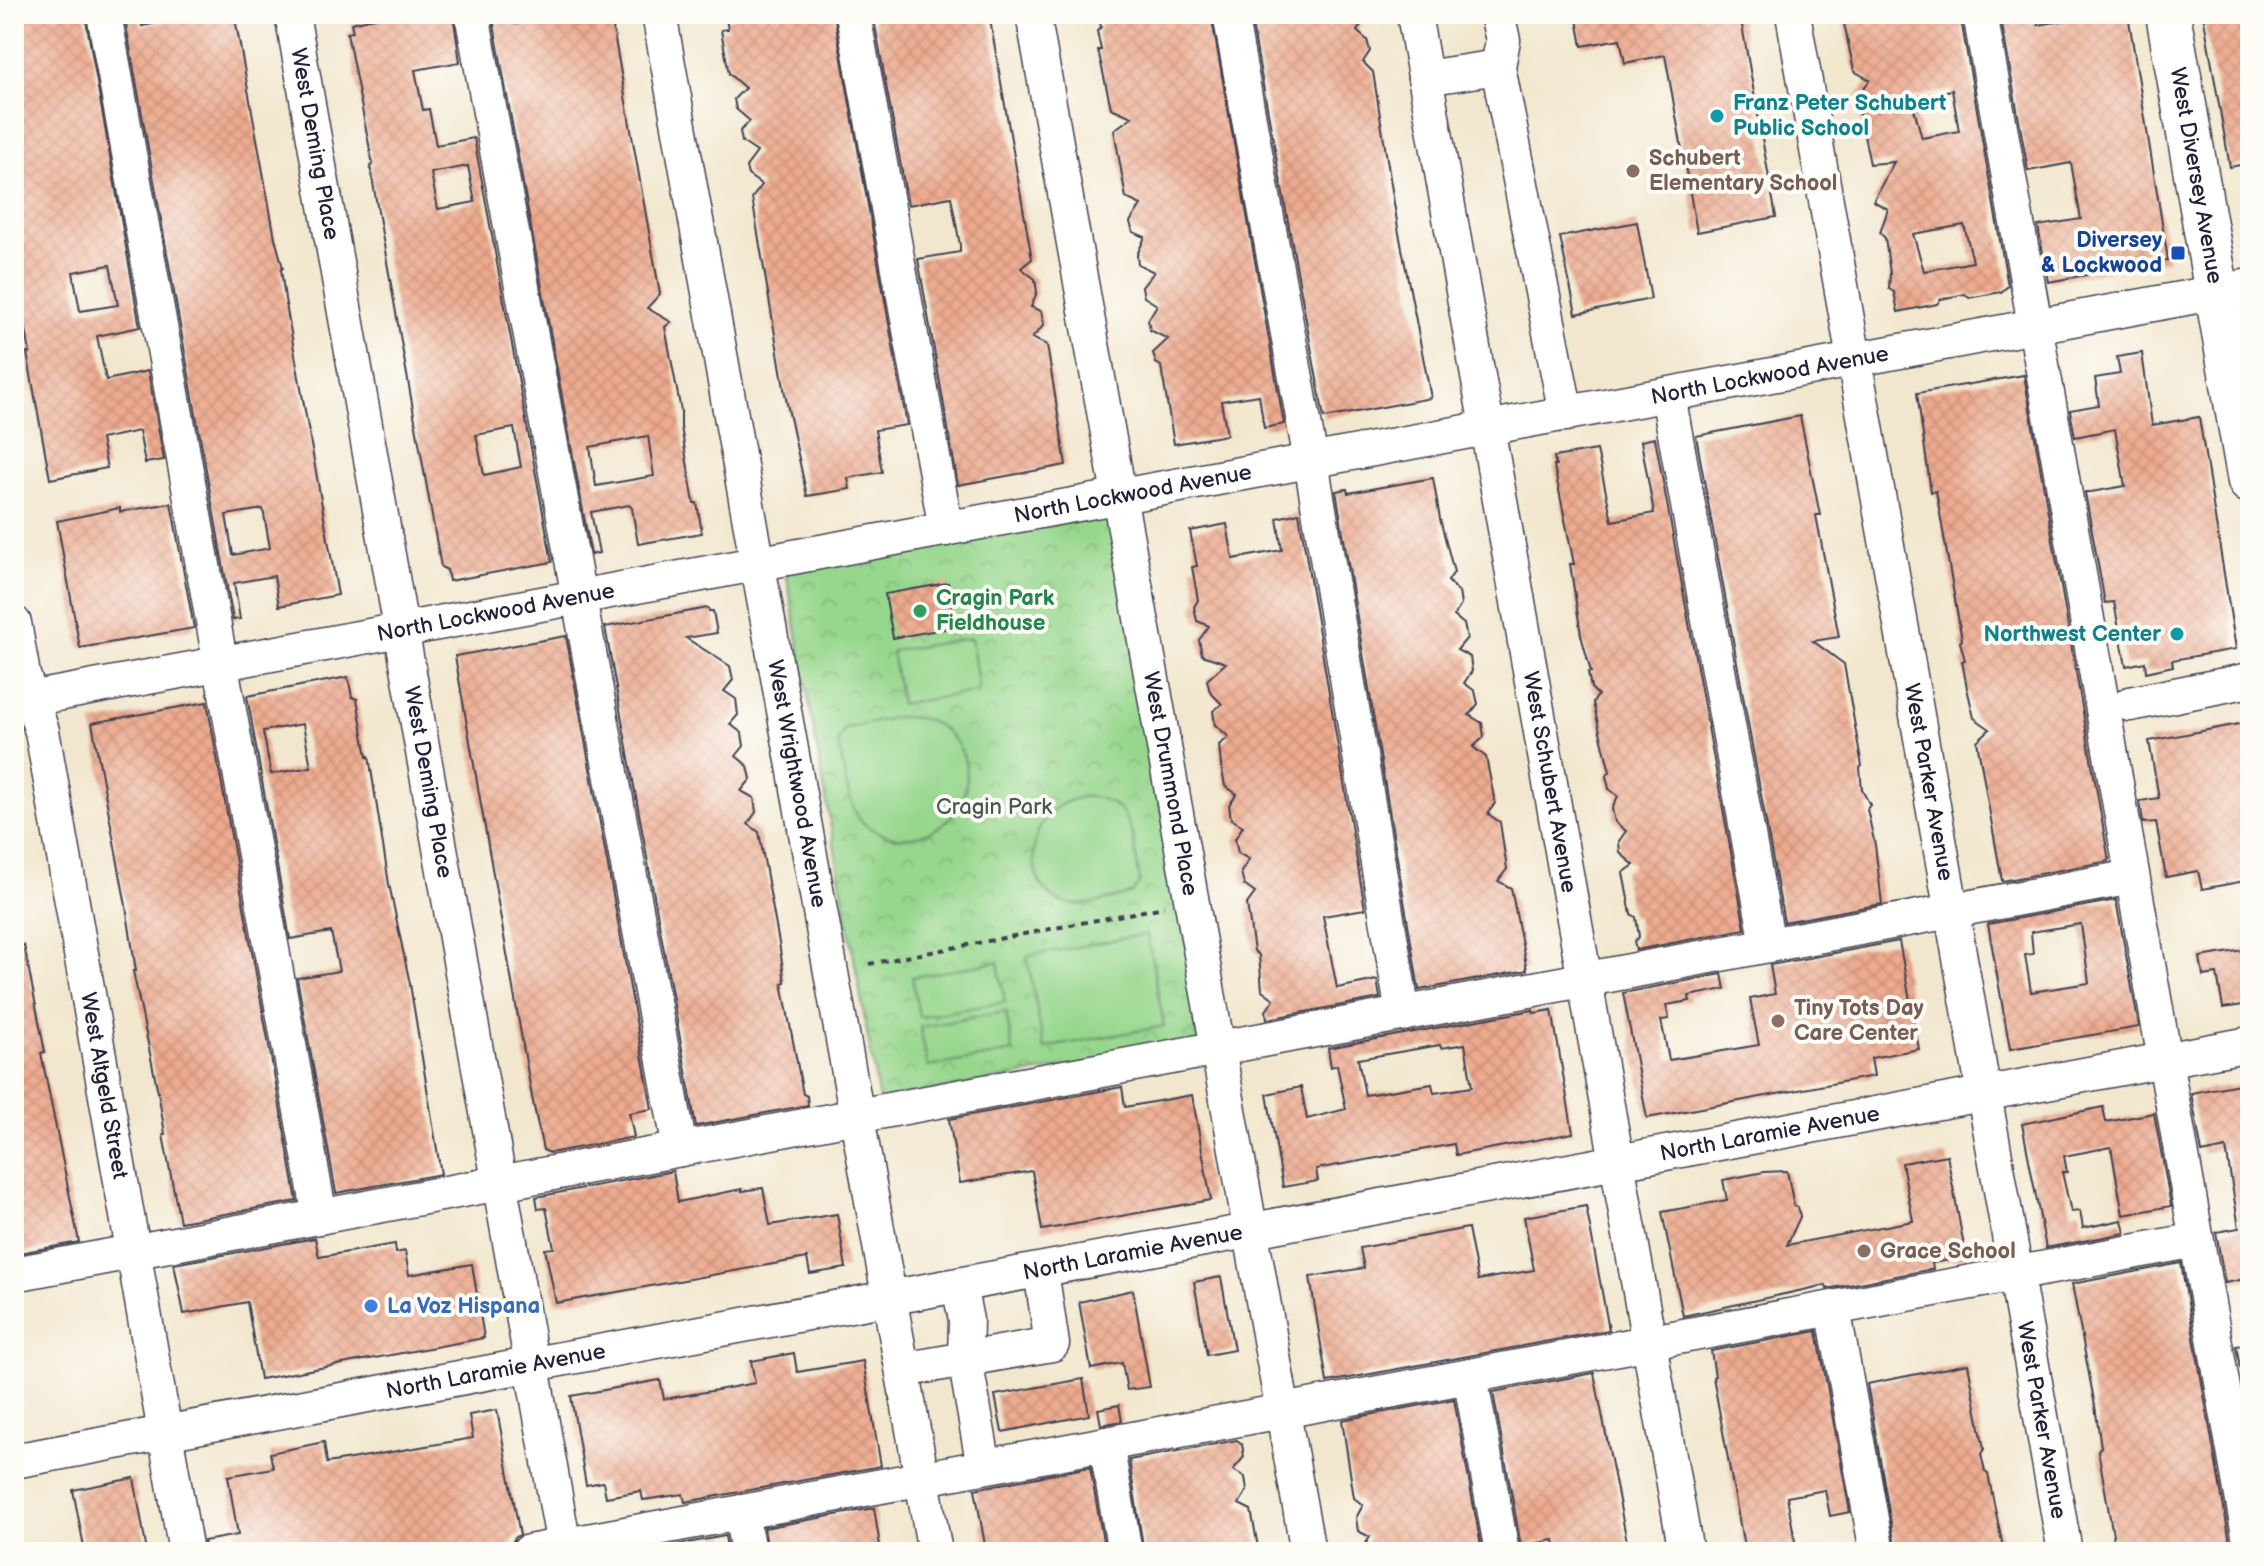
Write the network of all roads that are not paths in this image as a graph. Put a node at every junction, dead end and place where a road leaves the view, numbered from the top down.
1 (104, 14) edge
2 (292, 14) edge
3 (472, 14) edge
4 (659, 14) edge
5 (853, 14) edge
6 (1033, 14) edge
7 (1230, 14) edge
8 (1414, 14) edge
9 (1497, 14) edge
10 (1793, 14) edge
11 (1980, 14) edge
12 (2168, 14) edge
13 (1498, 67) junction
14 (1425, 78) junction
15 (2233, 289) edge
16 (2035, 327) junction
17 (1855, 361) junction
18 (1668, 395) junction
19 (1566, 414) junction
20 (1489, 428) junction
21 (1311, 461) junction
22 (2250, 481) edge
23 (1119, 497) junction
24 (946, 529) junction
25 (758, 564) junction
26 (579, 598) junction
27 (14, 623) edge
28 (401, 631) junction
29 (220, 664) junction
30 (2250, 680) edge
31 (23, 700) edge
32 (2130, 704) dead end
33 (2132, 877) junction
34 (1952, 911) junction
35 (1768, 945) junction
36 (1586, 979) junction
37 (1403, 1014) junction
38 (2250, 1044) edge
39 (1218, 1048) junction
40 (2164, 1060) junction
41 (1984, 1094) junction
42 (857, 1116) junction
43 (680, 1149) junction
44 (1618, 1163) junction
45 (499, 1183) junction
46 (320, 1217) junction
47 (1250, 1232) junction
48 (2196, 1240) junction
49 (133, 1252) junction
50 (1041, 1271) junction
51 (2016, 1273) junction
52 (14, 1274) edge
53 (959, 1286) junction
54 (890, 1299) junction
55 (1833, 1308) junction
56 (1649, 1342) junction
57 (965, 1359) junction
58 (532, 1365) junction
59 (903, 1370) junction
60 (1470, 1376) junction
61 (1282, 1411) junction
62 (164, 1434) junction
63 (1106, 1444) junction
64 (981, 1450) dead end
65 (14, 1461) edge
66 (922, 1478) junction
67 (741, 1512) junction
68 (2250, 1541) edge
69 (564, 1549) edge
70 (186, 1552) edge
71 (529, 1552) edge
72 (748, 1552) edge
73 (935, 1552) edge
74 (1125, 1552) edge
75 (1308, 1552) edge
76 (1502, 1552) edge
77 (1686, 1552) edge
78 (1877, 1552) edge
79 (2065, 1552) edge

1 - 29 street
2 - 28 street, West Deming Place
3 - 26 street
4 - 25 street, West Wrightwood Avenue
5 - 24 street
6 - 23 street, West Drummond Place
7 - 21 street
8 - 14 street, West Schubert Avenue
9 - 13 street
10 - 17 street, West Parker Avenue
11 - 16 street
12 - 15 main road, West Diversey Avenue
13 - 14 street
13 - 19 street
14 - 20 street, West Schubert Avenue
15 - 16 street, North Lockwood Avenue
15 - 22 main road, West Diversey Avenue
16 - 17 street, North Lockwood Avenue
16 - 33 street
17 - 18 street, North Lockwood Avenue
17 - 34 street, West Parker Avenue
18 - 19 street, North Lockwood Avenue
18 - 35 street
19 - 20 street, North Lockwood Avenue
20 - 21 street, North Lockwood Avenue
20 - 36 street, West Schubert Avenue
21 - 23 street, North Lockwood Avenue
21 - 37 street
23 - 24 street, North Lockwood Avenue
23 - 39 street, West Drummond Place
24 - 25 street, North Lockwood Avenue
25 - 26 street, North Lockwood Avenue
25 - 42 street, West Wrightwood Avenue
26 - 28 street, North Lockwood Avenue
26 - 43 street
27 - 31 street, West Altgeld Street
28 - 29 street, North Lockwood Avenue
28 - 45 street, West Deming Place
29 - 31 street, North Lockwood Avenue
29 - 46 street
30 - 32 street
31 - 49 street, West Altgeld Street
33 - 34 street
33 - 40 street
34 - 35 street
34 - 41 street, West Parker Avenue
35 - 36 street
36 - 37 street
36 - 44 street, West Schubert Avenue
37 - 39 street
38 - 40 street, North Laramie Avenue
39 - 42 street
39 - 47 street, West Drummond Place
40 - 41 street, North Laramie Avenue
40 - 48 street
41 - 44 street, North Laramie Avenue
41 - 51 street, West Parker Avenue
42 - 43 street
42 - 54 street, West Wrightwood Avenue
43 - 45 street
44 - 47 street, North Laramie Avenue
44 - 56 street, West Schubert Avenue
45 - 46 street
45 - 58 street, West Deming Place
46 - 49 street
47 - 50 street, North Laramie Avenue
47 - 61 street, West Drummond Place
48 - 51 street
48 - 68 street
49 - 52 street
49 - 62 street, West Altgeld Street
50 - 53 street, North Laramie Avenue
50 - 57 street
51 - 55 street
51 - 79 street, West Parker Avenue
53 - 54 street, North Laramie Avenue
53 - 57 street
54 - 58 street, North Laramie Avenue
54 - 59 street, West Wrightwood Avenue
55 - 56 street
55 - 78 street
56 - 60 street
56 - 77 street, West Schubert Avenue
57 - 59 street
57 - 64 street
58 - 62 street, North Laramie Avenue
58 - 69 street, West Deming Place
59 - 66 street, West Wrightwood Avenue
60 - 61 street
60 - 76 street
61 - 63 street
61 - 75 street, West Drummond Place
62 - 65 street, North Laramie Avenue
62 - 70 street, West Altgeld Street
63 - 66 street
63 - 74 street
66 - 67 street
66 - 73 street, West Wrightwood Avenue
67 - 69 street
67 - 72 street
69 - 71 street

